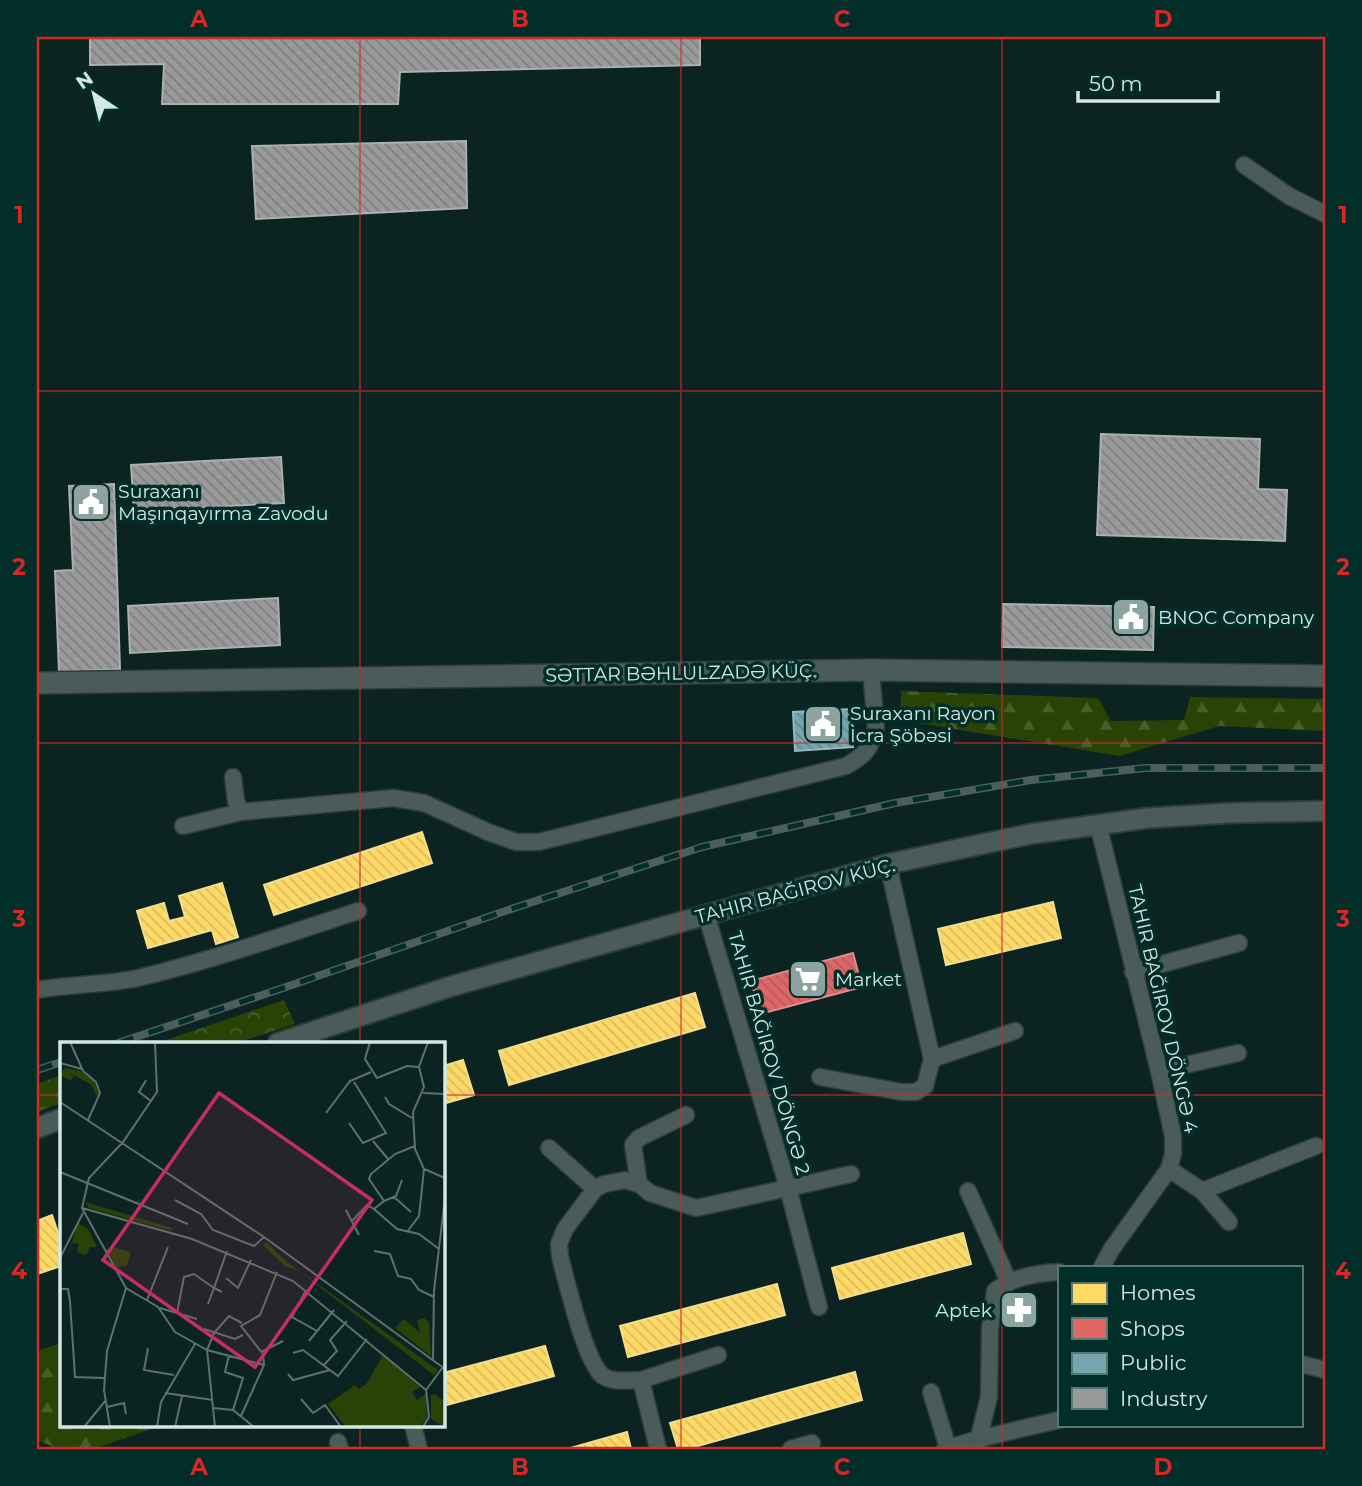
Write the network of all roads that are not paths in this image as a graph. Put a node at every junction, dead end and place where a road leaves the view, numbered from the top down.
1 (1244, 165) dead end
2 (1325, 215) edge
3 (871, 670) junction
4 (1325, 676) edge
5 (37, 683) edge
6 (233, 777) dead end
7 (1325, 811) edge
8 (241, 813) junction
9 (1098, 824) junction
10 (183, 826) dead end
11 (888, 864) junction
12 (358, 911) dead end
13 (706, 915) junction
14 (1239, 943) dead end
15 (1133, 972) junction
16 (37, 990) edge
17 (1015, 1031) dead end
18 (281, 1042) edge
19 (1238, 1053) dead end
20 (932, 1059) junction
21 (1159, 1071) junction
22 (820, 1077) dead end
23 (686, 1115) dead end
24 (60, 1119) edge
25 (37, 1128) edge
26 (1316, 1146) dead end
27 (549, 1148) dead end
28 (1169, 1169) junction
29 (851, 1174) dead end
30 (639, 1184) junction
31 (788, 1188) junction
32 (595, 1189) junction
33 (968, 1191) dead end
34 (1202, 1191) junction
35 (1230, 1222) dead end
36 (1103, 1266) edge
37 (1058, 1272) edge
38 (1009, 1282) junction
39 (819, 1307) dead end
40 (718, 1355) dead end
41 (1302, 1364) edge
42 (1325, 1370) edge
43 (641, 1380) junction
44 (931, 1392) dead end
45 (1058, 1420) edge
46 (413, 1426) edge
47 (811, 1443) dead end
48 (977, 1444) edge
49 (947, 1448) edge
50 (419, 1449) edge
51 (658, 1449) edge
52 (791, 1449) edge

1 - 2 street
3 - 4 main road, SƏTTAR BƏHLULZADƏ KÜÇ.
3 - 5 main road, SƏTTAR BƏHLULZADƏ KÜÇ.
3 - 8 street
6 - 8 street
7 - 9 street
8 - 10 street
9 - 11 street
9 - 15 street
11 - 13 street
11 - 20 street
12 - 16 street
13 - 18 street
13 - 31 street
14 - 15 street
15 - 21 street
17 - 20 street
19 - 21 street
20 - 22 street
21 - 28 street
23 - 30 street
24 - 25 street
26 - 34 street
27 - 32 street
28 - 34 street
28 - 36 street
29 - 31 street
30 - 31 street
30 - 32 street
31 - 39 street
32 - 43 street
33 - 38 street
34 - 35 street
37 - 38 street
38 - 48 street
40 - 43 street
41 - 42 street
43 - 51 street
44 - 49 street
45 - 48 street
46 - 50 street
47 - 52 street
48 - 49 street

